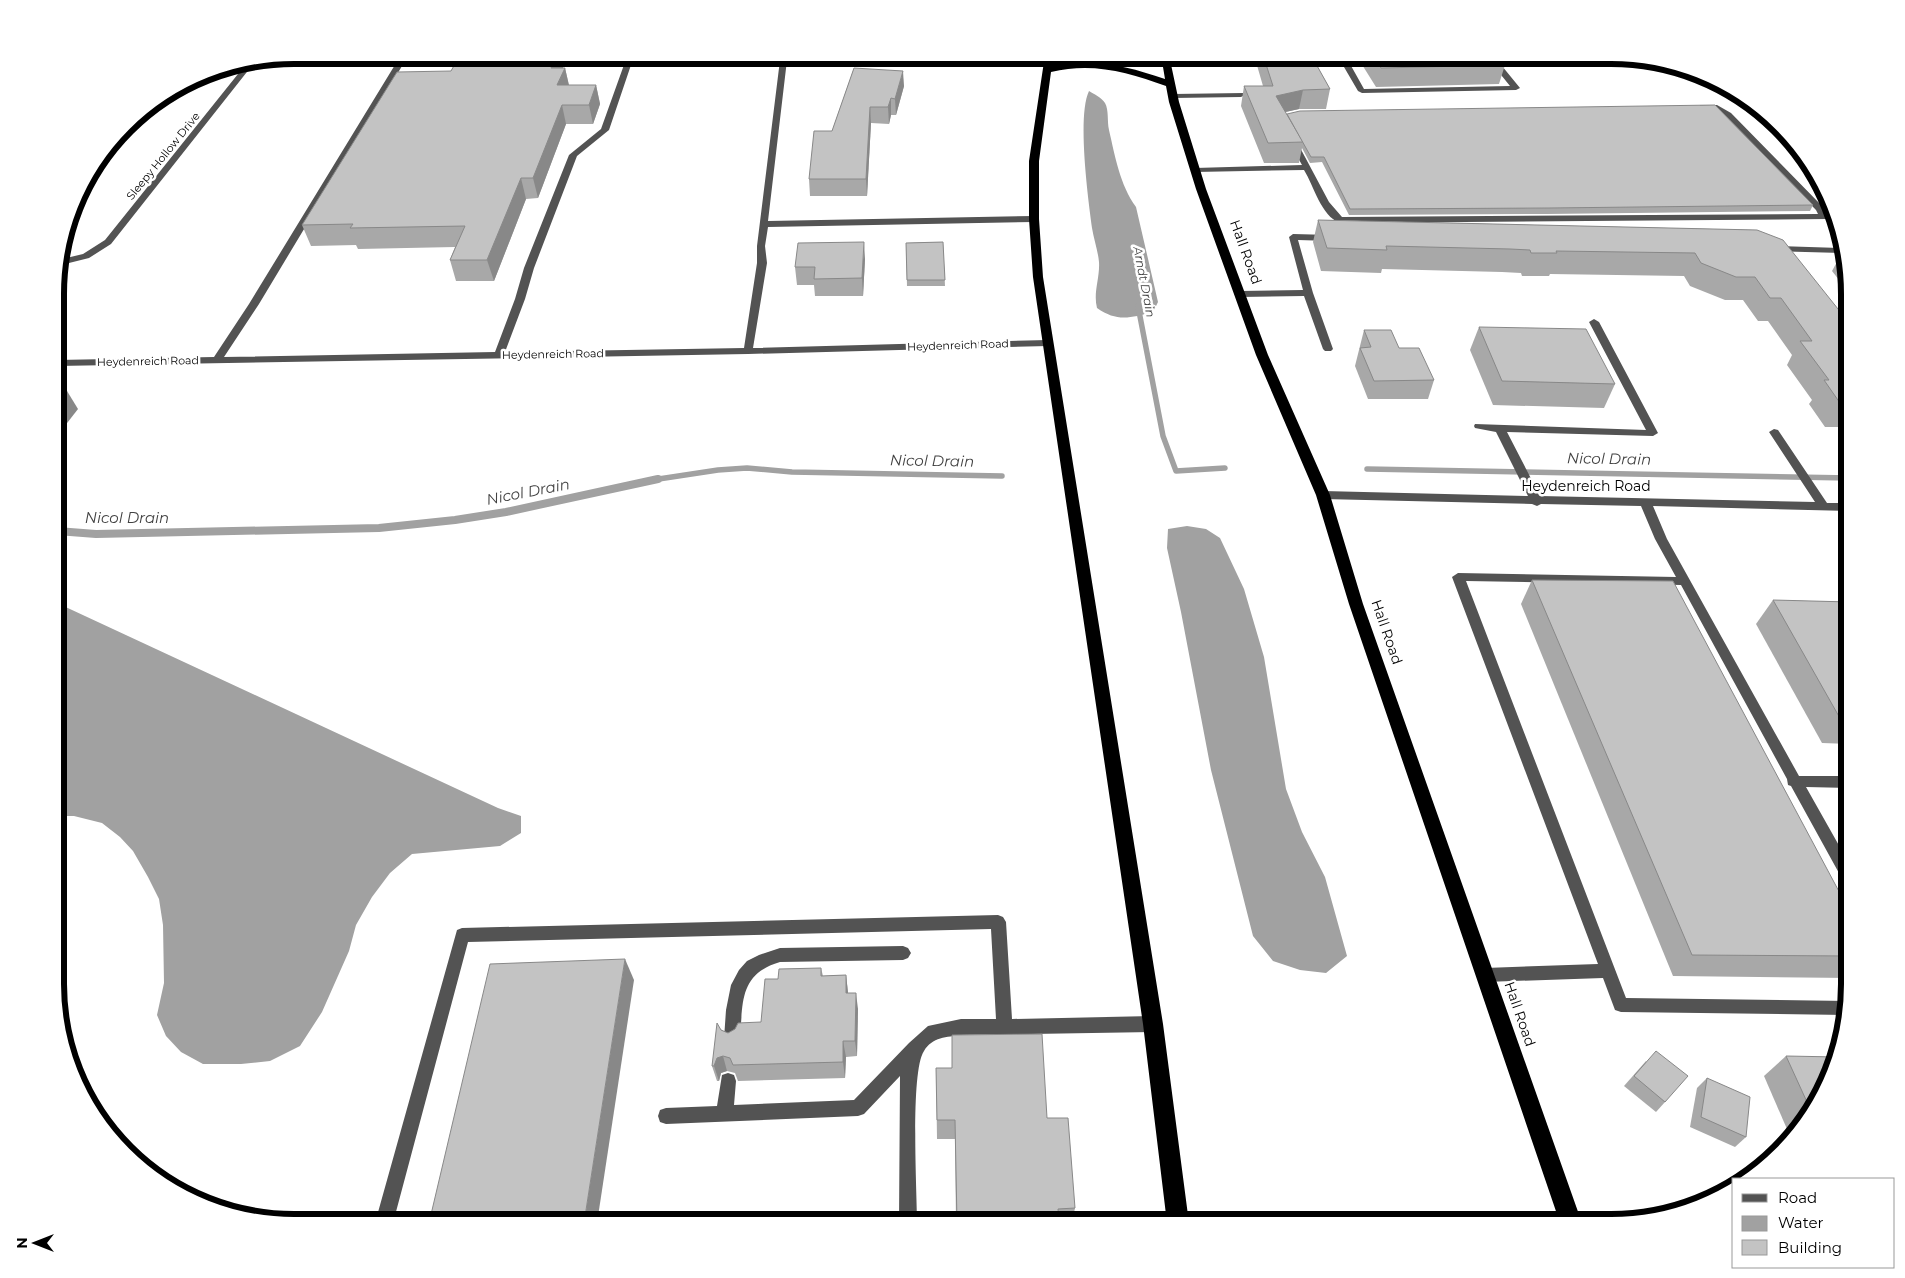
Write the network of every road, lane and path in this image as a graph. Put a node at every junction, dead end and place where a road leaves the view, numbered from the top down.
1 (400, 64) edge
2 (628, 64) edge
3 (783, 64) edge
4 (1047, 64) edge
5 (1167, 64) edge
6 (1346, 64) edge
7 (1496, 64) edge
8 (247, 68) edge
9 (1046, 71) junction
10 (1170, 84) junction
11 (1241, 95) dead end
12 (1172, 96) junction
13 (1694, 107) edge
14 (1288, 133) edge
15 (1307, 167) junction
16 (1196, 170) junction
17 (1034, 219) junction
18 (764, 224) junction
19 (1342, 238) edge
20 (1766, 249) edge
21 (1837, 251) edge
22 (66, 261) edge
23 (1308, 293) junction
24 (1240, 294) junction
25 (1594, 322) dead end
26 (1048, 343) junction
27 (1328, 349) dead end
28 (748, 351) junction
29 (500, 355) junction
30 (217, 360) junction
31 (64, 363) edge
32 (1479, 426) dead end
33 (1500, 429) junction
34 (1774, 432) dead end
35 (1323, 495) junction
36 (1645, 501) junction
37 (1537, 502) junction
38 (1824, 507) junction
39 (1841, 507) edge
40 (1683, 581) junction
41 (1793, 781) junction
42 (1841, 782) edge
43 (1841, 864) edge
44 (903, 952) dead end
45 (1608, 972) junction
46 (1485, 975) junction
47 (1840, 1008) edge
48 (1153, 1024) junction
49 (1004, 1026) junction
50 (732, 1039) edge
51 (917, 1046) junction
52 (728, 1081) dead end
53 (724, 1114) junction
54 (666, 1116) dead end
55 (386, 1214) edge
56 (908, 1214) edge
57 (1177, 1214) edge
58 (1569, 1214) edge

1 - 30 street
2 - 29 street
3 - 18 street
4 - 9 highway
5 - 10 highway, Hall Road
6 - 7 street
8 - 22 street, Sleepy Hollow Drive
9 - 10 highway
9 - 17 highway
10 - 12 highway, Hall Road
11 - 12 street
12 - 16 highway, Hall Road
13 - 15 street
14 - 15 street
15 - 16 street
16 - 24 highway, Hall Road
17 - 18 street
17 - 26 highway
18 - 28 street
19 - 23 street
20 - 21 street
23 - 24 street
23 - 27 street
24 - 35 highway, Hall Road
25 - 33 street
26 - 28 street, Heydenreich Road
26 - 48 highway
28 - 29 street, Heydenreich Road
29 - 30 street, Heydenreich Road
30 - 31 street, Heydenreich Road
32 - 33 street
33 - 37 street
34 - 38 street
35 - 37 street, Heydenreich Road
35 - 46 highway, Hall Road
36 - 37 street, Heydenreich Road
36 - 38 street, Heydenreich Road
36 - 40 street
38 - 39 street, Heydenreich Road
40 - 41 street
40 - 45 street
41 - 42 street
41 - 43 street
44 - 50 street
45 - 46 street
45 - 47 street
46 - 58 highway, Hall Road
48 - 49 street
48 - 57 highway
49 - 51 street
49 - 55 street
51 - 53 street
51 - 56 street
52 - 53 street
53 - 54 street

